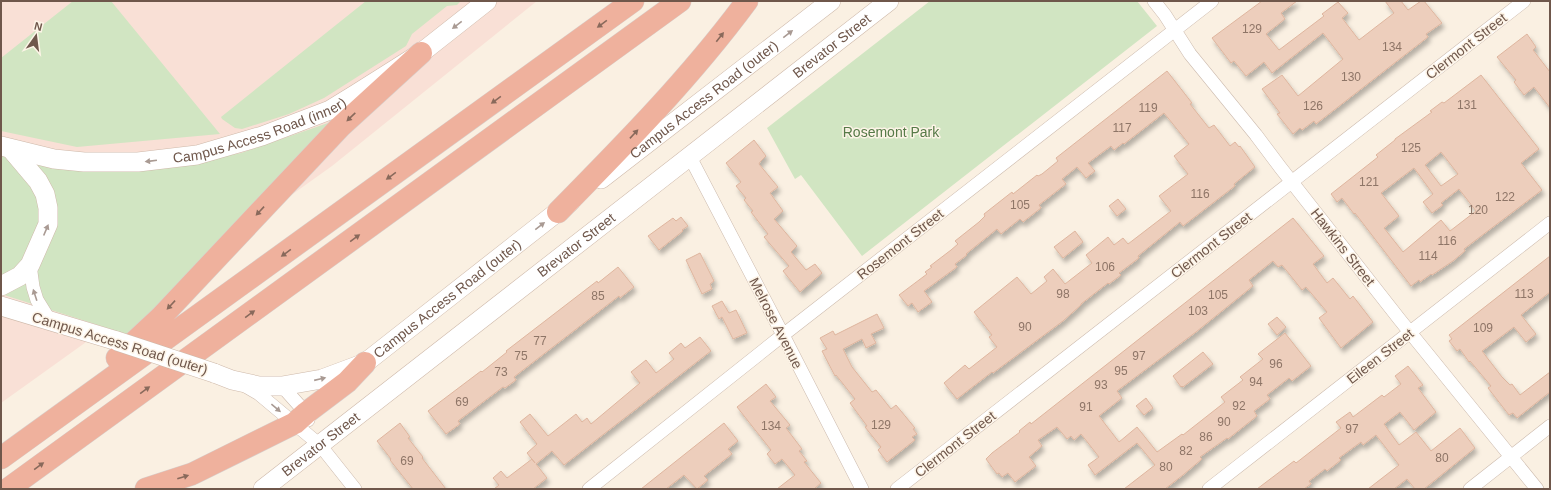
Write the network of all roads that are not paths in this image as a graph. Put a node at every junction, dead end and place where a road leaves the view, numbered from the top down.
1 (487, 1) edge
2 (633, 1) edge
3 (680, 1) edge
4 (747, 1) edge
5 (831, 1) edge
6 (889, 1) edge
7 (1154, 1) edge
8 (1212, 1) edge
9 (1524, 1) edge
10 (1174, 30) junction
11 (421, 53) junction
12 (6, 148) edge
13 (690, 157) junction
14 (1292, 182) junction
15 (558, 212) junction
16 (1550, 223) edge
17 (30, 265) junction
18 (1, 286) edge
19 (1, 306) edge
20 (50, 321) junction
21 (1410, 333) junction
22 (783, 335) junction
23 (365, 363) junction
24 (232, 380) junction
25 (282, 386) junction
26 (300, 418) junction
27 (1550, 426) edge
28 (320, 445) junction
29 (1, 452) edge
30 (1512, 456) junction
31 (1, 458) edge
32 (8, 489) edge
33 (146, 489) edge
34 (263, 489) edge
35 (355, 489) edge
36 (589, 489) edge
37 (862, 489) edge
38 (897, 489) edge
39 (1210, 489) edge
40 (1470, 489) edge
41 (1538, 489) edge

1 -> 11 street, Campus Access Road (inner)
2 -> 31 highway
32 -> 3 highway
15 -> 4 highway
15 -> 5 street, Campus Access Road (outer)
6 - 13 street, Brevator Street
7 - 10 street, Hawkins Street
8 - 10 street, Rosemont Street
9 - 14 street, Clermont Street
10 - 14 street, Hawkins Street
10 - 22 street, Rosemont Street
11 -> 12 street, Campus Access Road (inner)
11 -> 29 highway
17 -> 12 street
13 - 22 street, Melrose Avenue
13 - 28 street, Brevator Street
14 - 21 street, Hawkins Street
14 - 38 street, Clermont Street
23 -> 15 street, Campus Access Road (outer)
16 - 21 street, Eileen Street
17 - 18 street
20 -> 17 street
19 - 20 street, Campus Access Road (outer)
20 - 24 street, Campus Access Road (outer), bridge
21 - 30 street, Hawkins Street
21 - 39 street, Eileen Street
22 - 36 street, Rosemont Street
22 - 37 street, Melrose Avenue
25 -> 23 street, Campus Access Road (outer)
23 - 26 highway
24 - 25 street, Campus Access Road (outer)
24 -> 26 street
25 - 26 street
26 - 28 street
33 -> 26 highway
27 - 30 street
28 - 34 street, Brevator Street
28 - 35 street
30 - 40 street
30 - 41 street, Hawkins Street

